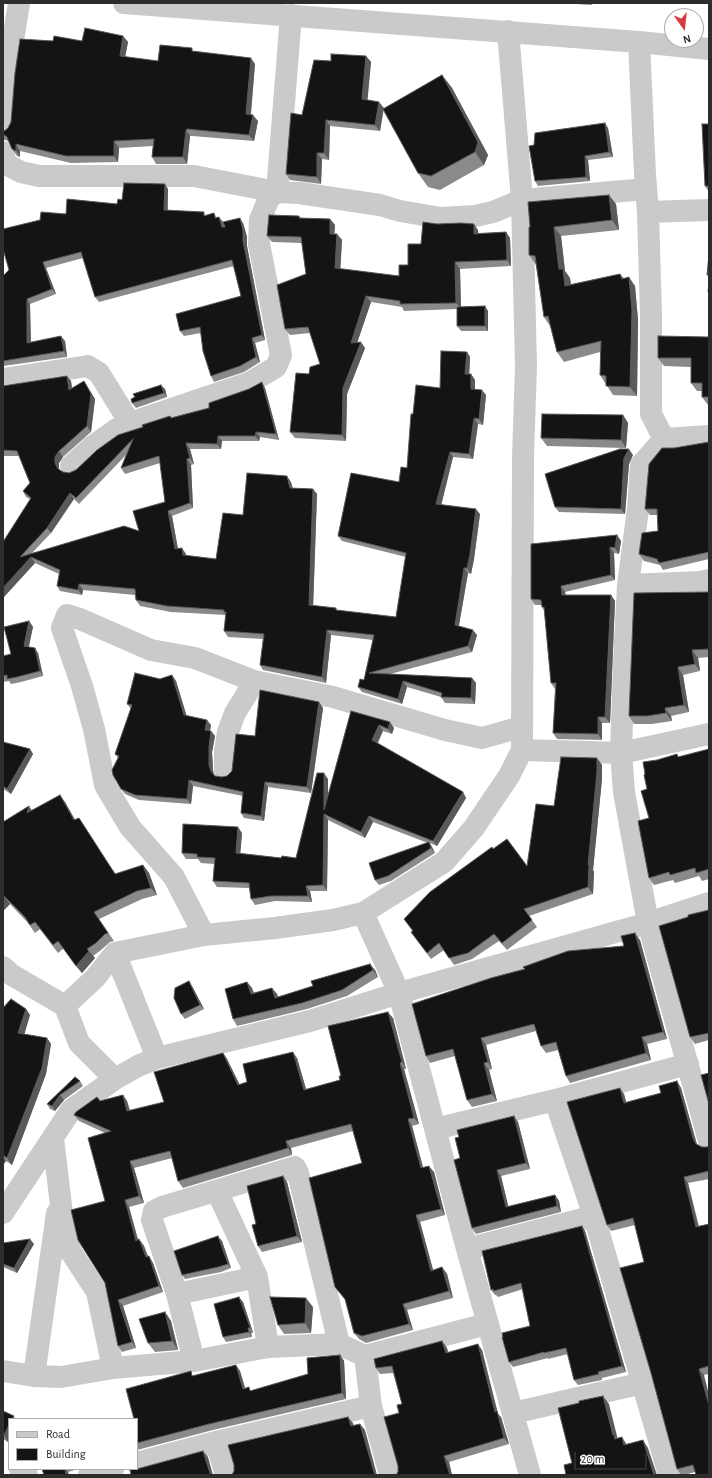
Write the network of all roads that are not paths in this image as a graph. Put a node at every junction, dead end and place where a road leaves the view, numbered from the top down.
1 (19, 3) edge
2 (124, 3) edge
3 (291, 15) junction
4 (508, 32) junction
5 (639, 42) junction
6 (709, 49) edge
7 (3, 128) edge
8 (3, 152) edge
9 (646, 189) junction
10 (277, 192) junction
11 (522, 200) junction
12 (709, 210) edge
13 (648, 212) junction
14 (3, 379) edge
15 (130, 423) junction
16 (709, 436) edge
17 (664, 439) junction
18 (71, 466) dead end
19 (709, 580) edge
20 (628, 585) junction
21 (254, 680) junction
22 (521, 727) junction
23 (709, 734) edge
24 (522, 750) junction
25 (621, 753) junction
26 (225, 770) dead end
27 (709, 903) edge
28 (363, 913) junction
29 (648, 923) junction
30 (204, 935) junction
31 (115, 953) junction
32 (3, 967) edge
33 (399, 993) junction
34 (65, 1006) junction
35 (157, 1058) junction
36 (688, 1064) junction
37 (115, 1079) junction
38 (555, 1100) junction
39 (435, 1129) junction
40 (53, 1138) junction
41 (709, 1140) edge
42 (60, 1191) junction
43 (217, 1191) junction
44 (3, 1213) edge
45 (594, 1216) junction
46 (466, 1249) junction
47 (257, 1276) junction
48 (177, 1294) junction
49 (487, 1324) junction
50 (339, 1344) junction
51 (268, 1347) junction
52 (365, 1356) junction
53 (194, 1362) junction
54 (113, 1368) junction
55 (3, 1371) edge
56 (34, 1376) junction
57 (643, 1383) junction
58 (371, 1406) junction
59 (513, 1413) junction
60 (216, 1442) junction
61 (138, 1463) edge
62 (108, 1470) edge
63 (89, 1475) edge
64 (226, 1475) edge
65 (390, 1475) edge
66 (530, 1475) edge
67 (669, 1475) edge

1 - 7 street
2 - 3 street
3 - 4 street
3 - 10 street
4 - 5 street
4 - 11 street
5 - 6 street
5 - 9 street
8 - 10 street
9 - 11 street
9 - 13 street
10 - 11 street
10 - 15 street
11 - 22 street
12 - 13 street
13 - 17 street
14 - 15 street
15 - 18 street
16 - 17 street
17 - 20 street
19 - 20 street
20 - 25 street
21 - 22 street
21 - 26 street
21 - 30 street
22 - 24 street
23 - 25 street
24 - 25 street
24 - 28 street
25 - 29 street
27 - 29 street
28 - 30 street
28 - 33 street
29 - 33 street
29 - 36 street
30 - 31 street
31 - 34 street
31 - 35 street
32 - 34 street
33 - 35 street
33 - 39 street
34 - 37 street
35 - 37 street
36 - 38 street
36 - 41 street
37 - 40 street
38 - 39 street
38 - 45 street
39 - 46 street
40 - 42 street
40 - 44 street
42 - 54 street
42 - 56 street
43 - 47 street
43 - 48 street
43 - 50 street
45 - 46 street
45 - 57 street
46 - 49 street
47 - 48 street
47 - 51 street
48 - 53 street
49 - 52 street
49 - 59 street
50 - 51 street
50 - 52 street
51 - 53 street
52 - 58 street
53 - 54 street
54 - 56 street
55 - 56 street
57 - 59 street
57 - 67 street
58 - 60 street
58 - 65 street
59 - 66 street
60 - 61 street
60 - 64 street
62 - 63 street

